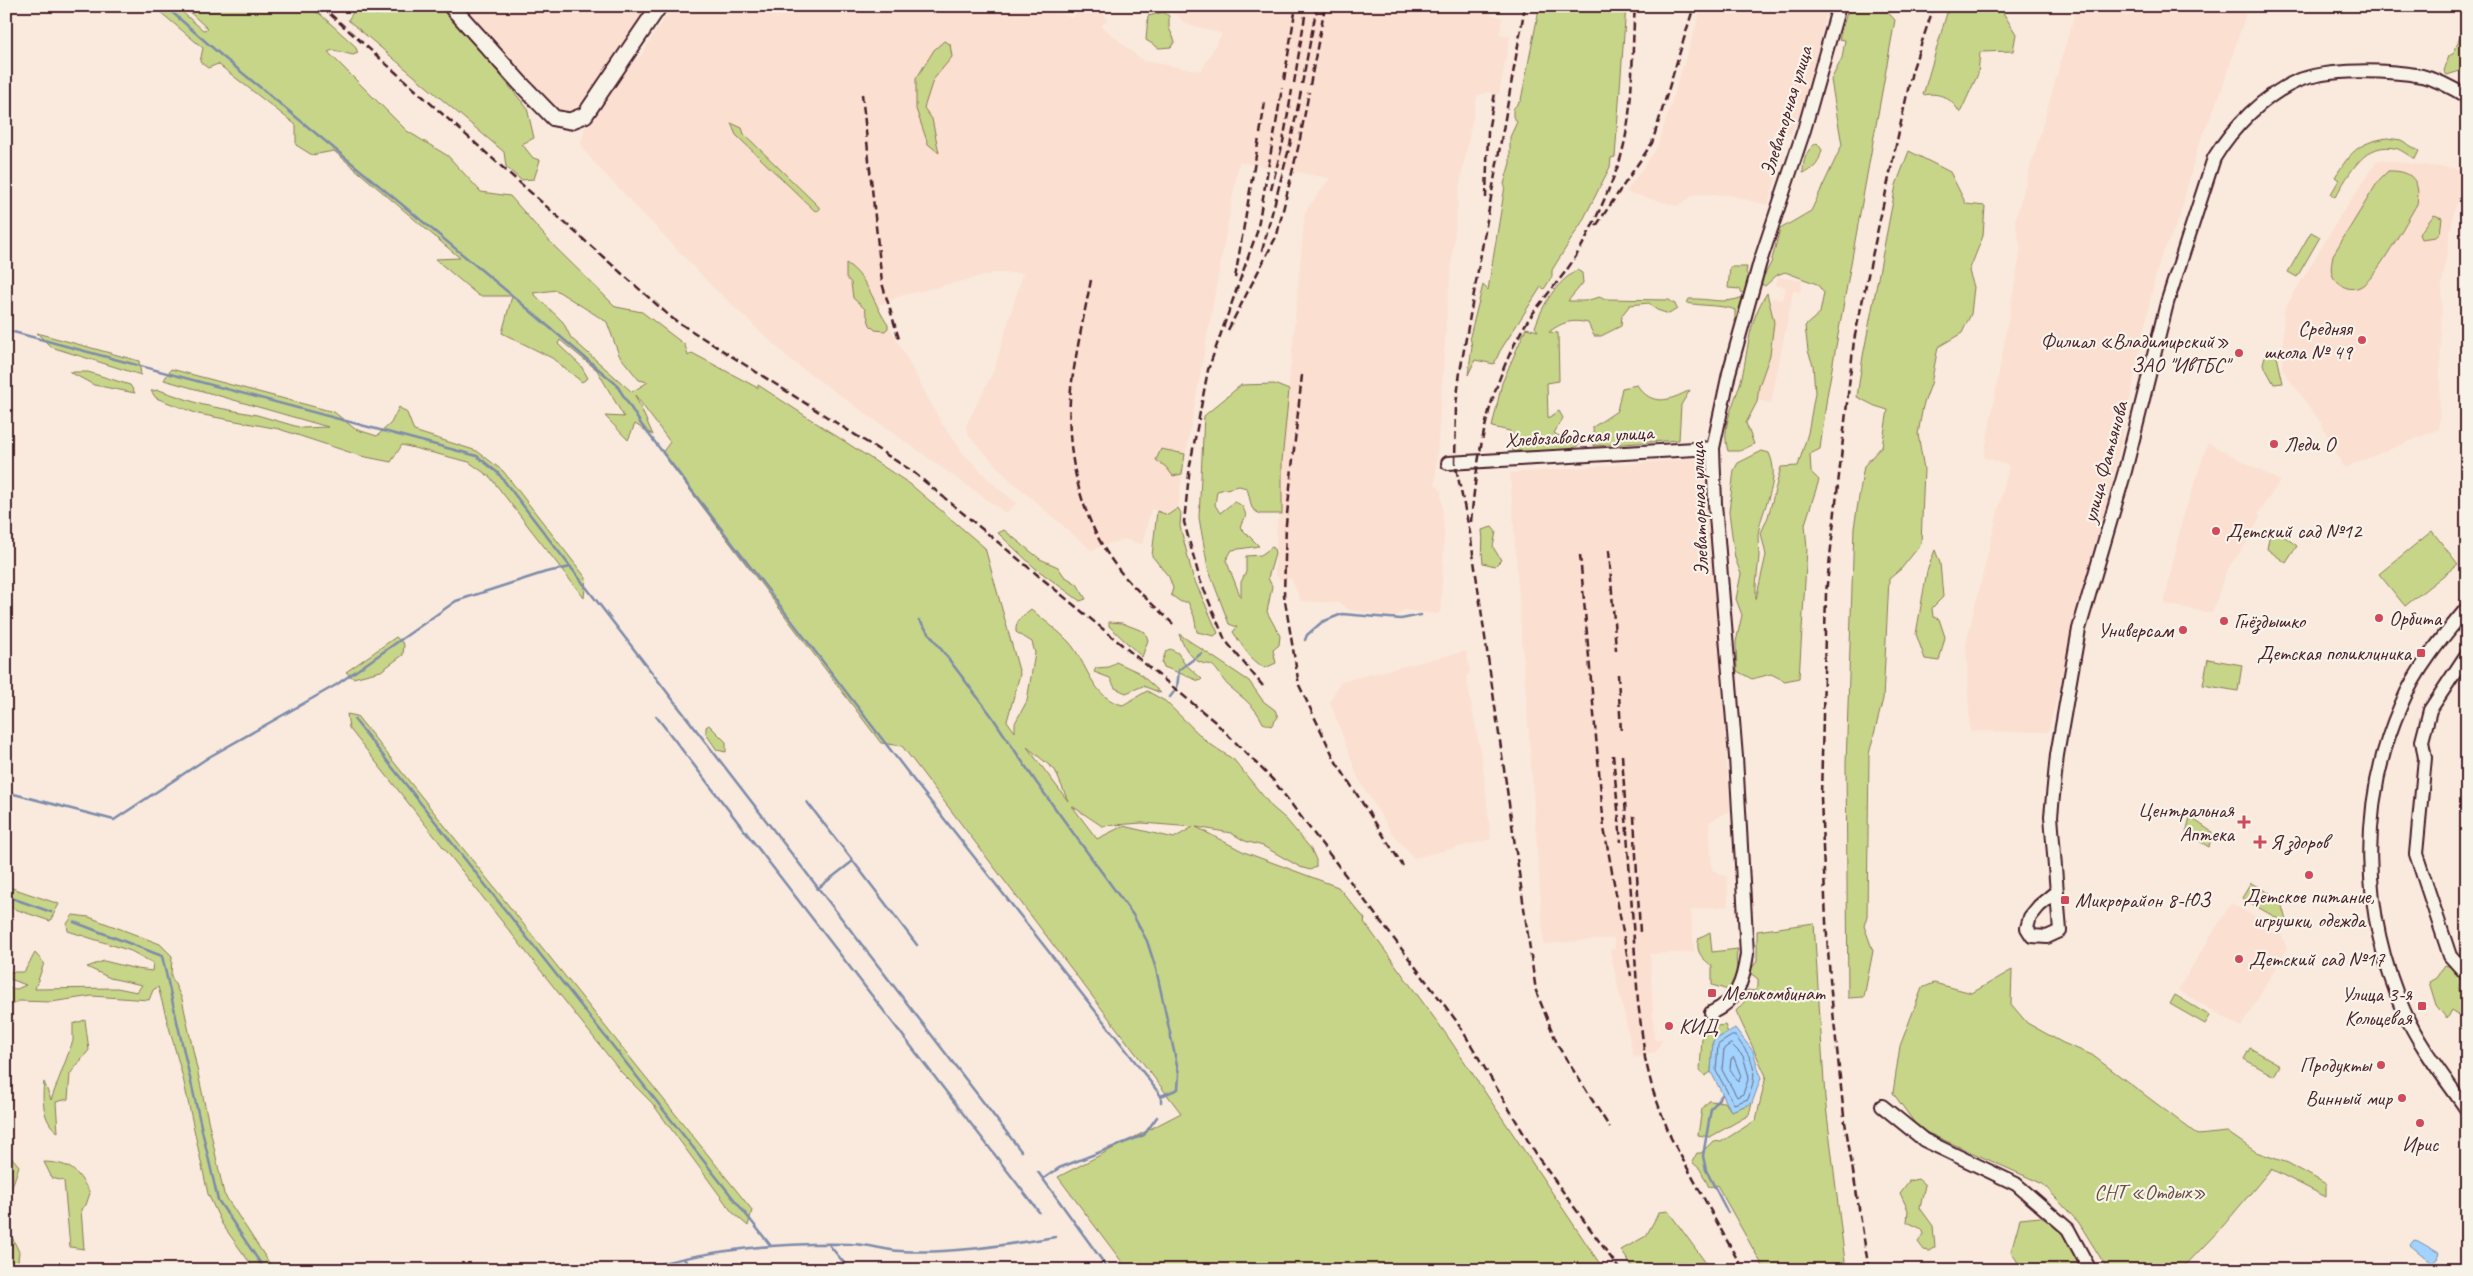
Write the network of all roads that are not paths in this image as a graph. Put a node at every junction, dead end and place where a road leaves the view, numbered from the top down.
1 (451, 6) edge
2 (659, 6) edge
3 (1839, 6) edge
4 (2467, 98) edge
5 (1712, 448) junction
6 (1448, 463) dead end
7 (2467, 608) edge
8 (2467, 654) edge
9 (2057, 891) junction
10 (2467, 975) edge
11 (1711, 1013) dead end
12 (1882, 1106) dead end
13 (2467, 1110) edge
14 (2090, 1270) edge

1 - 2 main road
3 - 5 street, Элеваторная улица
4 - 9 street, улица Фатьянова
5 - 6 street, Хлебозаводская улица
5 - 11 street, Элеваторная улица
7 - 13 street
8 - 10 street
9 - 9 street, улица Фатьянова
12 - 14 street

